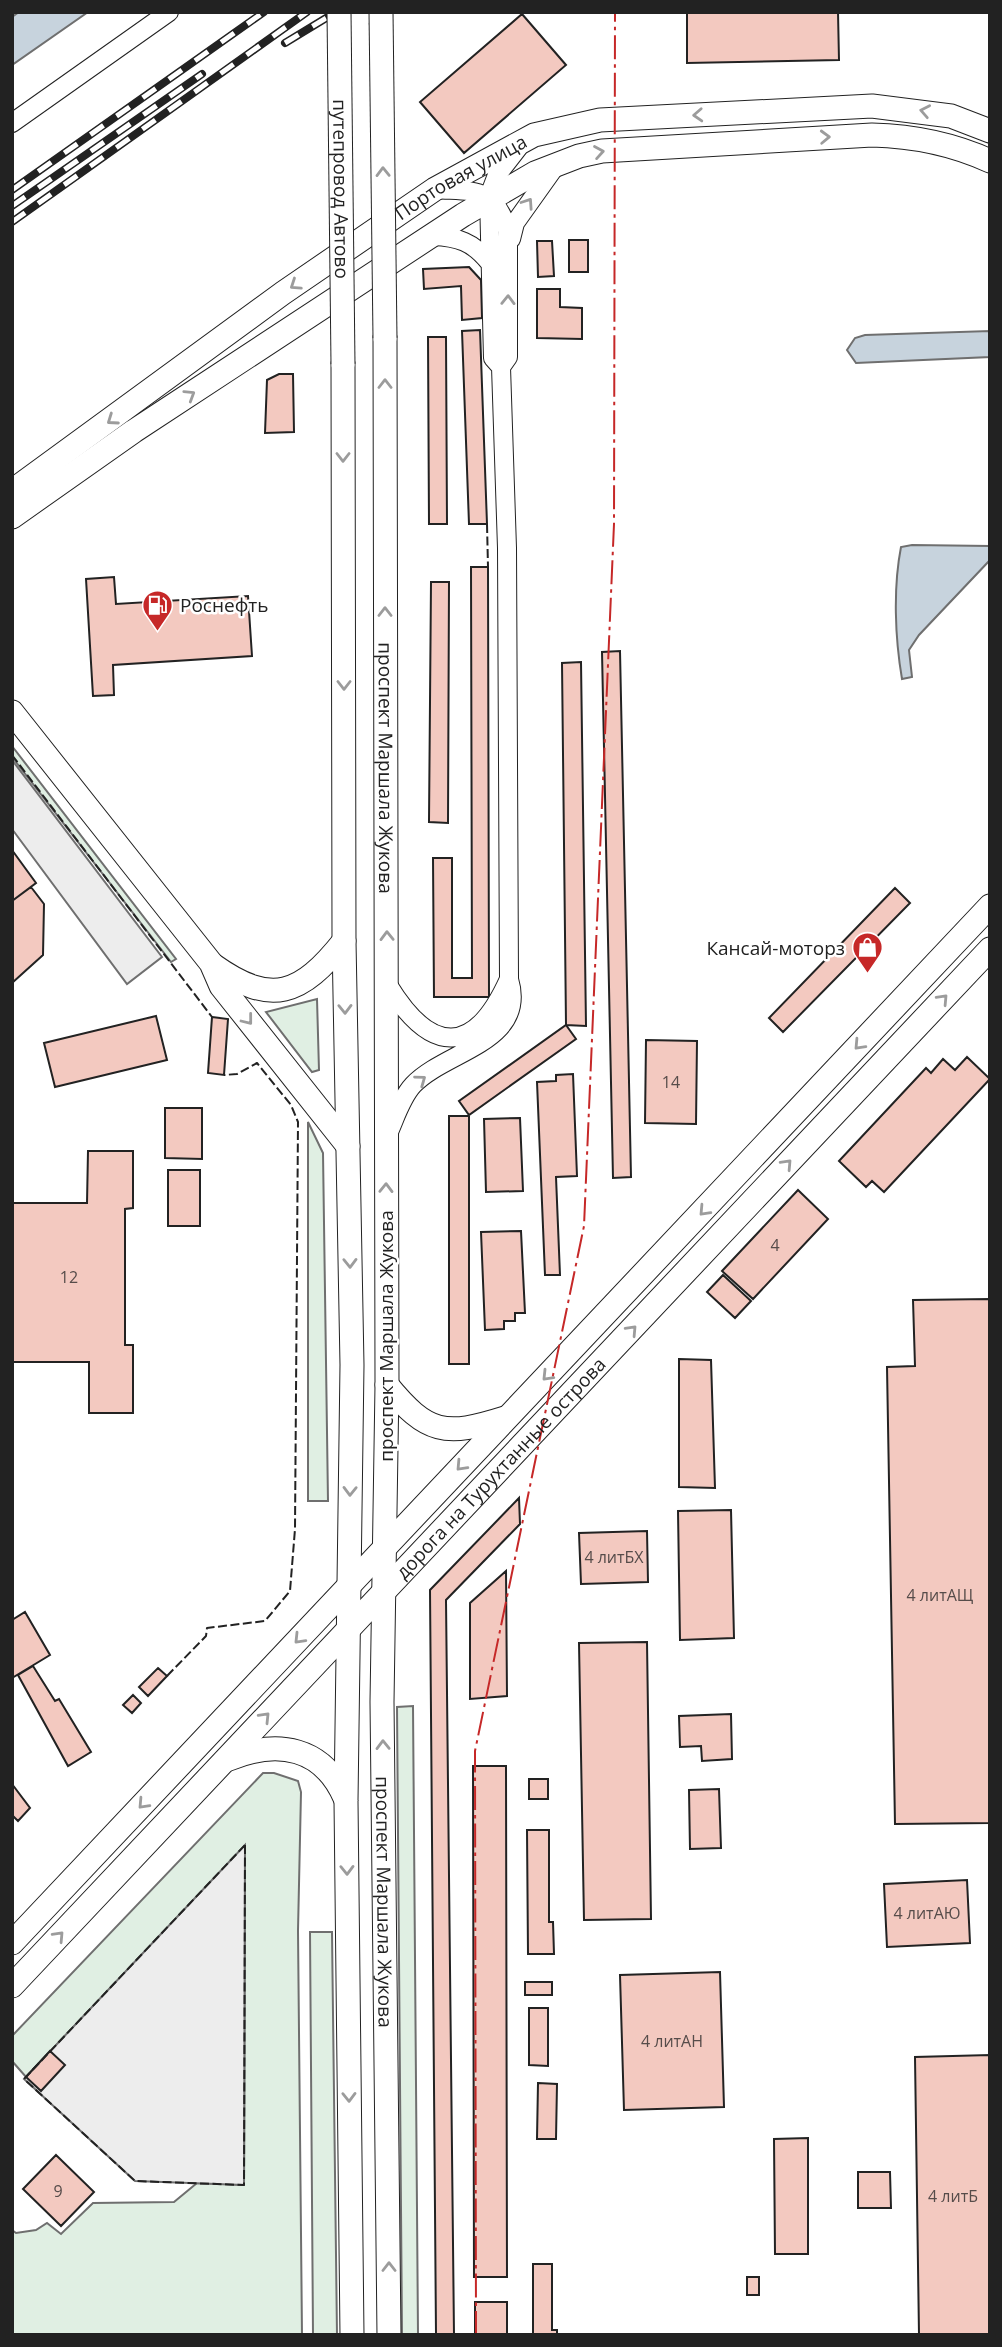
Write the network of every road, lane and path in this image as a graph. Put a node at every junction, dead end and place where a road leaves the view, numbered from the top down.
1 (169, 12) edge
2 (339, 12) edge
3 (381, 12) edge
4 (12, 123) edge
5 (990, 131) edge
6 (534, 135) junction
7 (990, 161) edge
8 (557, 164) junction
9 (435, 189) junction
10 (490, 198) junction
11 (433, 236) junction
12 (509, 246) junction
13 (489, 262) junction
14 (343, 364) joint
15 (501, 366) junction
16 (12, 491) edge
17 (12, 517) edge
18 (12, 712) edge
19 (990, 906) edge
20 (344, 941) junction
21 (990, 949) edge
22 (211, 964) junction
23 (509, 979) junction
24 (388, 985) junction
25 (387, 1137) junction
26 (348, 1146) junction
27 (387, 1385) junction
28 (508, 1417) junction
29 (384, 1550) junction
30 (346, 1590) junction
31 (383, 1594) junction
32 (346, 1633) junction
33 (223, 1762) junction
34 (346, 1801) junction
35 (12, 1943) edge
36 (12, 1986) edge
37 (352, 2335) edge
38 (389, 2335) edge

1 - 4 street
2 - 14 street, путепровод Автово, bridge
24 -> 3 street, проспект Маршала Жукова, bridge
5 -> 6 street, Портовая улица
6 - 9 street, Портовая улица
6 - 10 street
8 -> 7 street, Портовая улица
8 - 10 street, Портовая улица
12 -> 8 street
9 - 10 street
9 -> 16 street, Портовая улица
10 - 11 street, Портовая улица
10 - 12 street
10 - 13 street
11 - 13 street
17 -> 11 street, Портовая улица
15 -> 12 street
13 - 15 street
14 -> 20 street, проспект Маршала Жукова
15 - 23 street
18 - 22 street
19 -> 28 street, дорога на Турухтанные острова
20 - 22 street
20 -> 26 street, проспект Маршала Жукова
31 -> 21 street, дорога на Турухтанные острова
22 -> 26 street
23 - 24 street
25 -> 23 street
24 - 25 street, проспект Маршала Жукова
27 -> 25 street, проспект Маршала Жукова
26 -> 30 street, проспект Маршала Жукова
27 - 28 street
27 - 29 street, проспект Маршала Жукова
28 -> 29 street, дорога на Турухтанные острова
29 - 30 street, дорога на Турухтанные острова
29 - 31 street, проспект Маршала Жукова
30 - 32 street, проспект Маршала Жукова
30 -> 35 street, дорога на Турухтанные острова
31 - 32 street, дорога на Турухтанные острова
38 -> 31 street, проспект Маршала Жукова
33 -> 32 street, дорога на Турухтанные острова
32 - 34 street, проспект Маршала Жукова
33 - 34 street
36 -> 33 street, дорога на Турухтанные острова
34 -> 37 street, проспект Маршала Жукова

